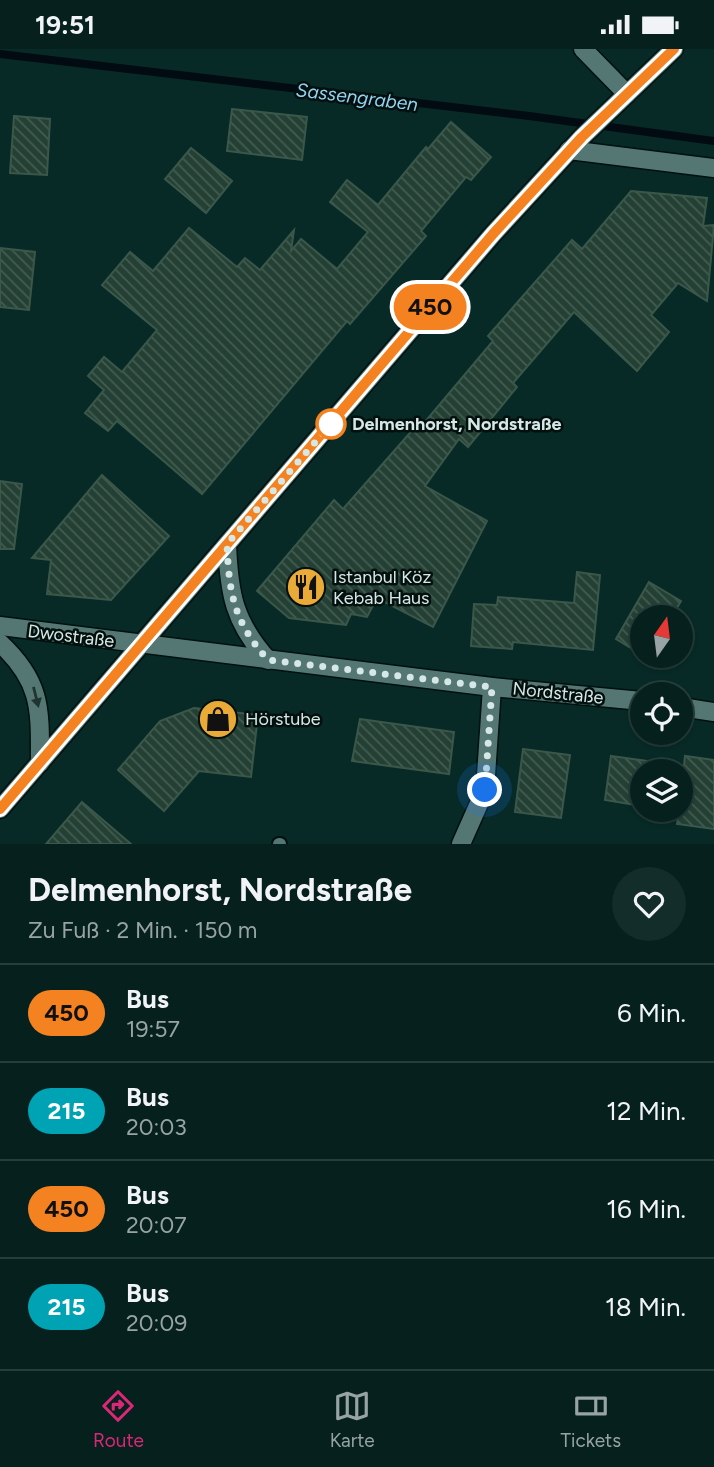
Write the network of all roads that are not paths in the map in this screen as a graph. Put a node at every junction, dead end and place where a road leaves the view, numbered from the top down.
1 (583, 49) edge
2 (674, 49) edge
3 (627, 94) junction
4 (569, 150) junction
5 (714, 168) edge
6 (227, 544) junction
7 (0, 627) edge
8 (0, 643) edge
9 (141, 645) junction
10 (268, 660) junction
11 (492, 687) junction
12 (630, 700) edge
13 (693, 709) edge
14 (714, 712) edge
15 (40, 763) junction
16 (0, 809) edge
17 (461, 844) edge

1 - 3 street
2 - 3 street
3 - 4 street
4 - 5 street
4 - 6 street
6 - 9 street
6 - 10 street
7 - 9 street, Dwostraße
8 -> 15 street
9 - 10 street, Nordstraße
9 - 15 street
10 - 11 street, Nordstraße
11 - 12 street, Nordstraße
11 - 17 street
13 - 14 street
15 - 16 street

